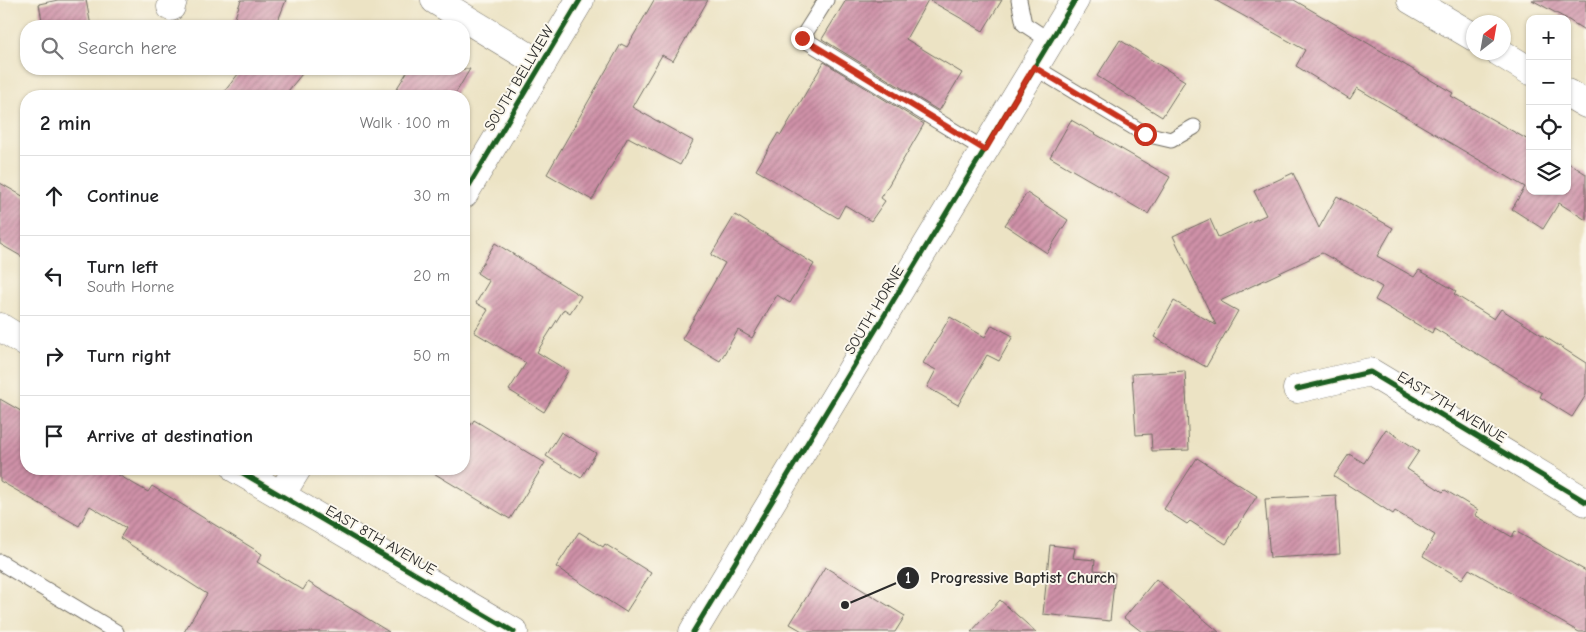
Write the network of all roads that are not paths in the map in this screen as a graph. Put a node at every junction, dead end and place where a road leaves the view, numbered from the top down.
1 (434, 0) edge
2 (580, 0) edge
3 (826, 0) edge
4 (1019, 0) edge
5 (1075, 0) edge
6 (1411, 0) edge
7 (467, 20) edge
8 (470, 22) edge
9 (1466, 32) edge
10 (1050, 41) junction
11 (1511, 59) edge
12 (542, 65) junction
13 (1034, 67) junction
14 (1526, 69) edge
15 (1571, 95) edge
16 (1586, 104) edge
17 (1194, 127) dead end
18 (985, 150) junction
19 (470, 184) edge
20 (0, 327) edge
21 (20, 339) edge
22 (1297, 389) dead end
23 (246, 475) edge
24 (293, 475) edge
25 (281, 496) junction
26 (1586, 502) edge
27 (0, 562) edge
28 (116, 632) edge
29 (514, 632) edge
30 (693, 632) edge

1 - 7 street
2 - 12 street, SOUTH BELLVIEW
3 - 18 lane
4 - 10 lane
5 - 10 street, SOUTH HORNE
6 - 9 street
8 - 12 street
10 - 13 street, SOUTH HORNE
11 - 14 street
12 - 19 street, SOUTH BELLVIEW
13 - 17 lane
13 - 18 street, SOUTH HORNE
15 - 16 street
18 - 30 street, SOUTH HORNE
20 - 21 street
22 - 26 street, EAST 7TH AVENUE
23 - 25 street, EAST 8TH AVENUE
24 - 25 street
25 - 29 street, EAST 8TH AVENUE
27 - 28 lane

